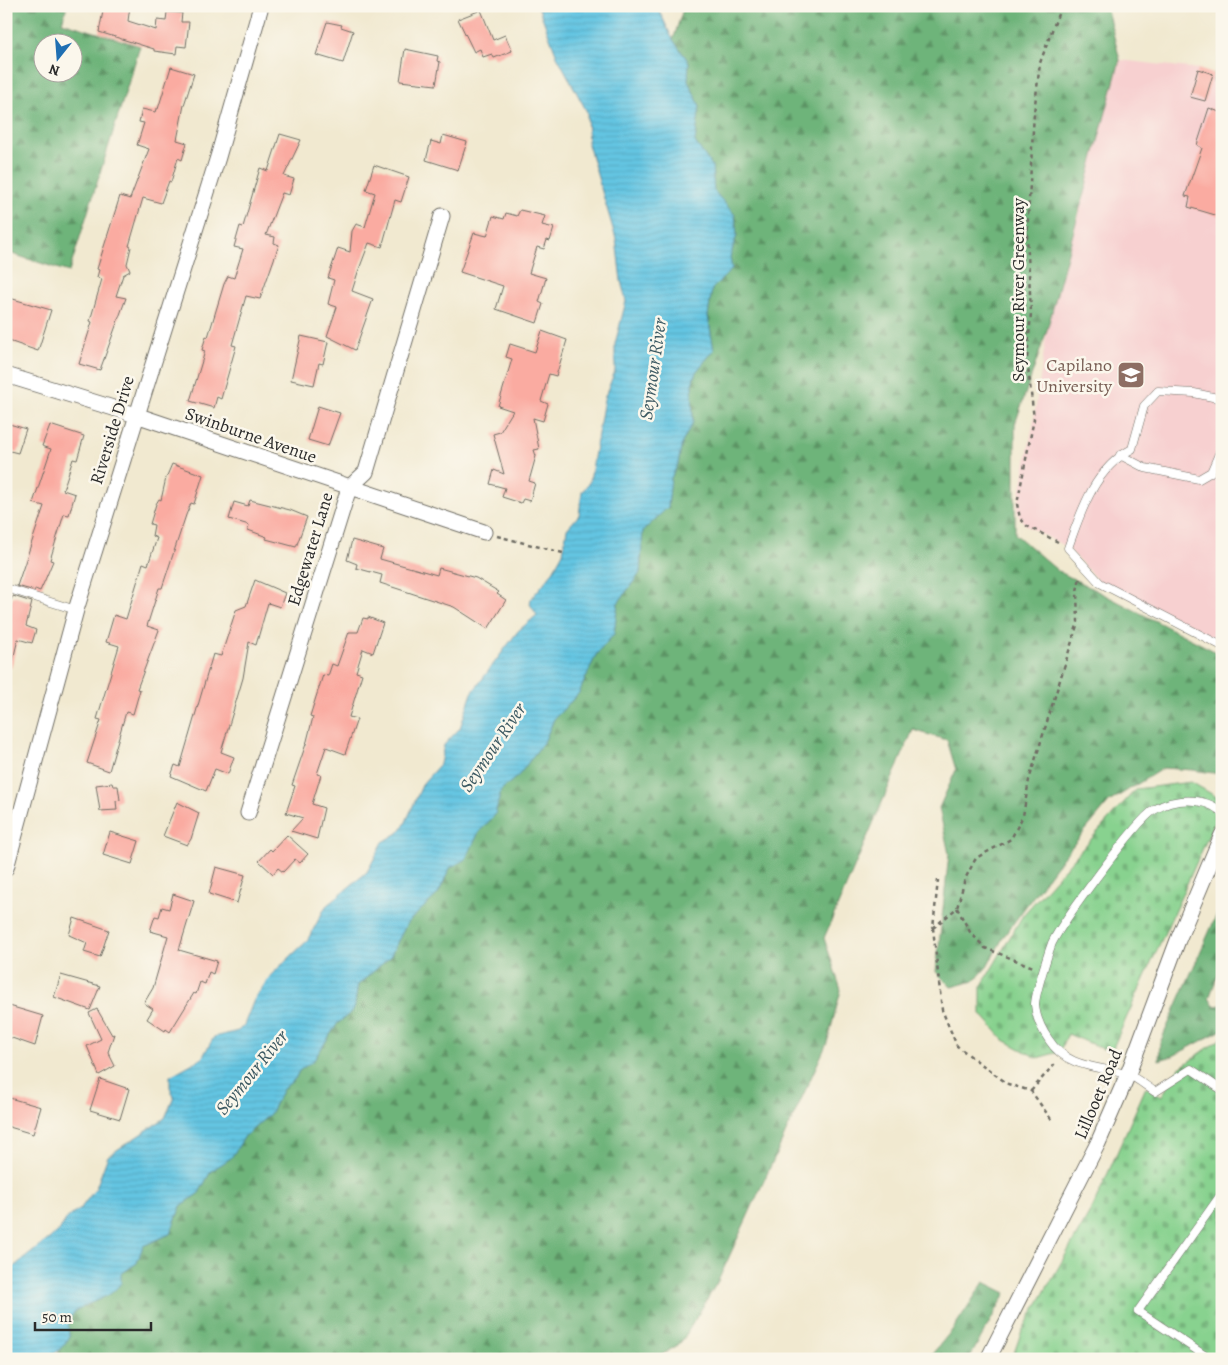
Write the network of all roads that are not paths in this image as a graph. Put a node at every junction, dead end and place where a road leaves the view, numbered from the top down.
1 (261, 6) edge
2 (442, 216) dead end
3 (6, 375) edge
4 (1222, 399) edge
5 (136, 415) junction
6 (1222, 447) edge
7 (1120, 455) junction
8 (349, 488) junction
9 (484, 532) road end
10 (6, 588) edge
11 (76, 610) junction
12 (1222, 646) edge
13 (1222, 812) edge
14 (248, 813) dead end
15 (1222, 835) edge
16 (6, 868) edge
17 (1128, 1074) junction
18 (1222, 1090) edge
19 (1222, 1193) edge
20 (988, 1359) edge
21 (1210, 1359) edge

1 - 5 street, Riverside Drive
2 - 8 street, Edgewater Lane
3 - 5 street, Swinburne Avenue
4 - 7 lane
5 - 8 street, Swinburne Avenue
5 - 11 street, Riverside Drive
6 - 7 lane
7 - 12 lane
8 - 9 street, Swinburne Avenue
8 - 14 street, Edgewater Lane
10 - 11 lane
11 - 16 street, Riverside Drive
13 - 17 lane
15 - 17 street, Lillooet Road
17 - 18 lane
17 - 20 street, Lillooet Road
19 - 21 lane

